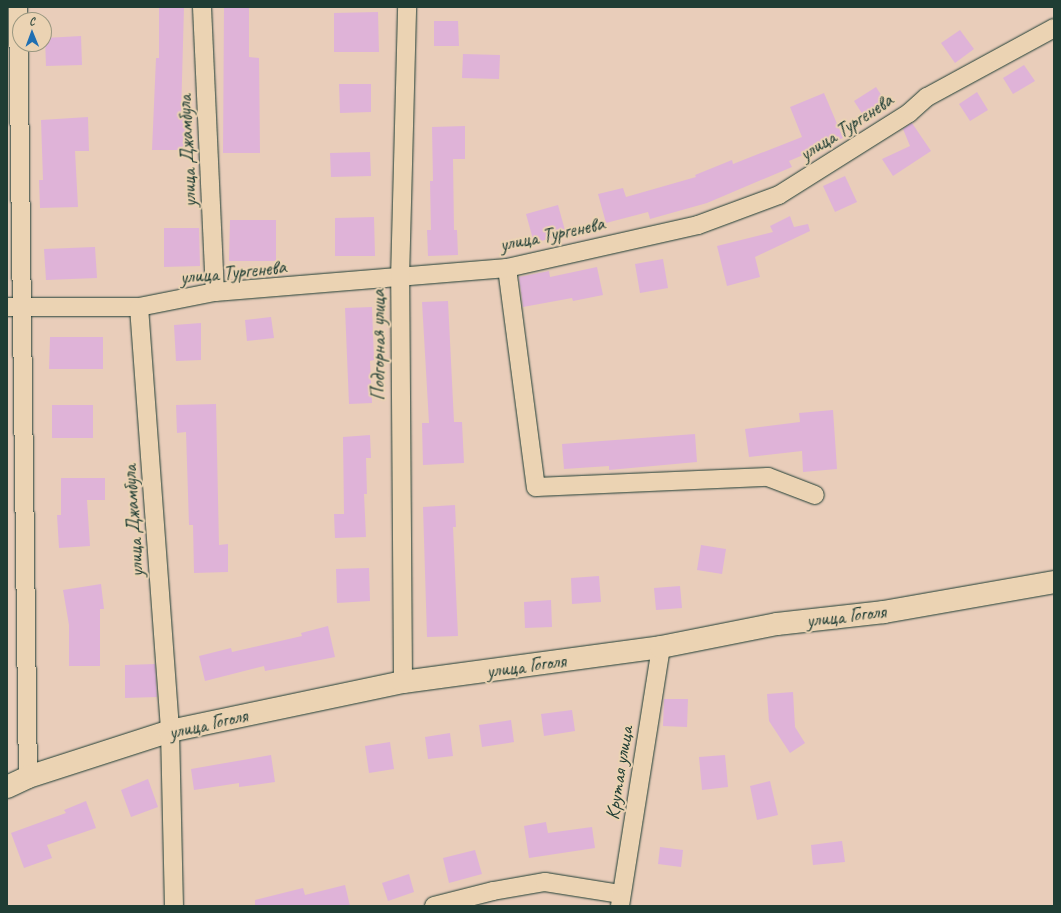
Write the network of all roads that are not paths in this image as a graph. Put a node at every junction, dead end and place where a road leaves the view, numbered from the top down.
1 (18, 7) edge
2 (202, 7) edge
3 (407, 7) edge
4 (1054, 28) edge
5 (507, 268) junction
6 (400, 279) junction
7 (215, 292) junction
8 (14, 306) edge
9 (139, 307) junction
10 (815, 495) dead end
11 (1054, 582) edge
12 (661, 647) junction
13 (403, 682) junction
14 (170, 731) junction
15 (28, 777) junction
16 (7, 787) edge
17 (620, 900) edge
18 (174, 906) edge
19 (434, 906) edge

1 - 8 street
2 - 7 street, улица Джамбула
3 - 6 street, Подгорная улица
4 - 5 street, улица Тургенева
5 - 6 street, улица Тургенева
5 - 10 street
6 - 7 street, улица Тургенева
6 - 13 street, Подгорная улица
7 - 9 street, улица Тургенева
8 - 9 street, улица Тургенева
8 - 15 street
9 - 14 street, улица Джамбула
11 - 12 street, улица Гоголя
12 - 13 street, улица Гоголя
12 - 17 street, Крутая улица
13 - 14 street, улица Гоголя
14 - 15 street, улица Гоголя
14 - 18 street, улица Джамбула
15 - 16 street, улица Гоголя
17 - 19 street

